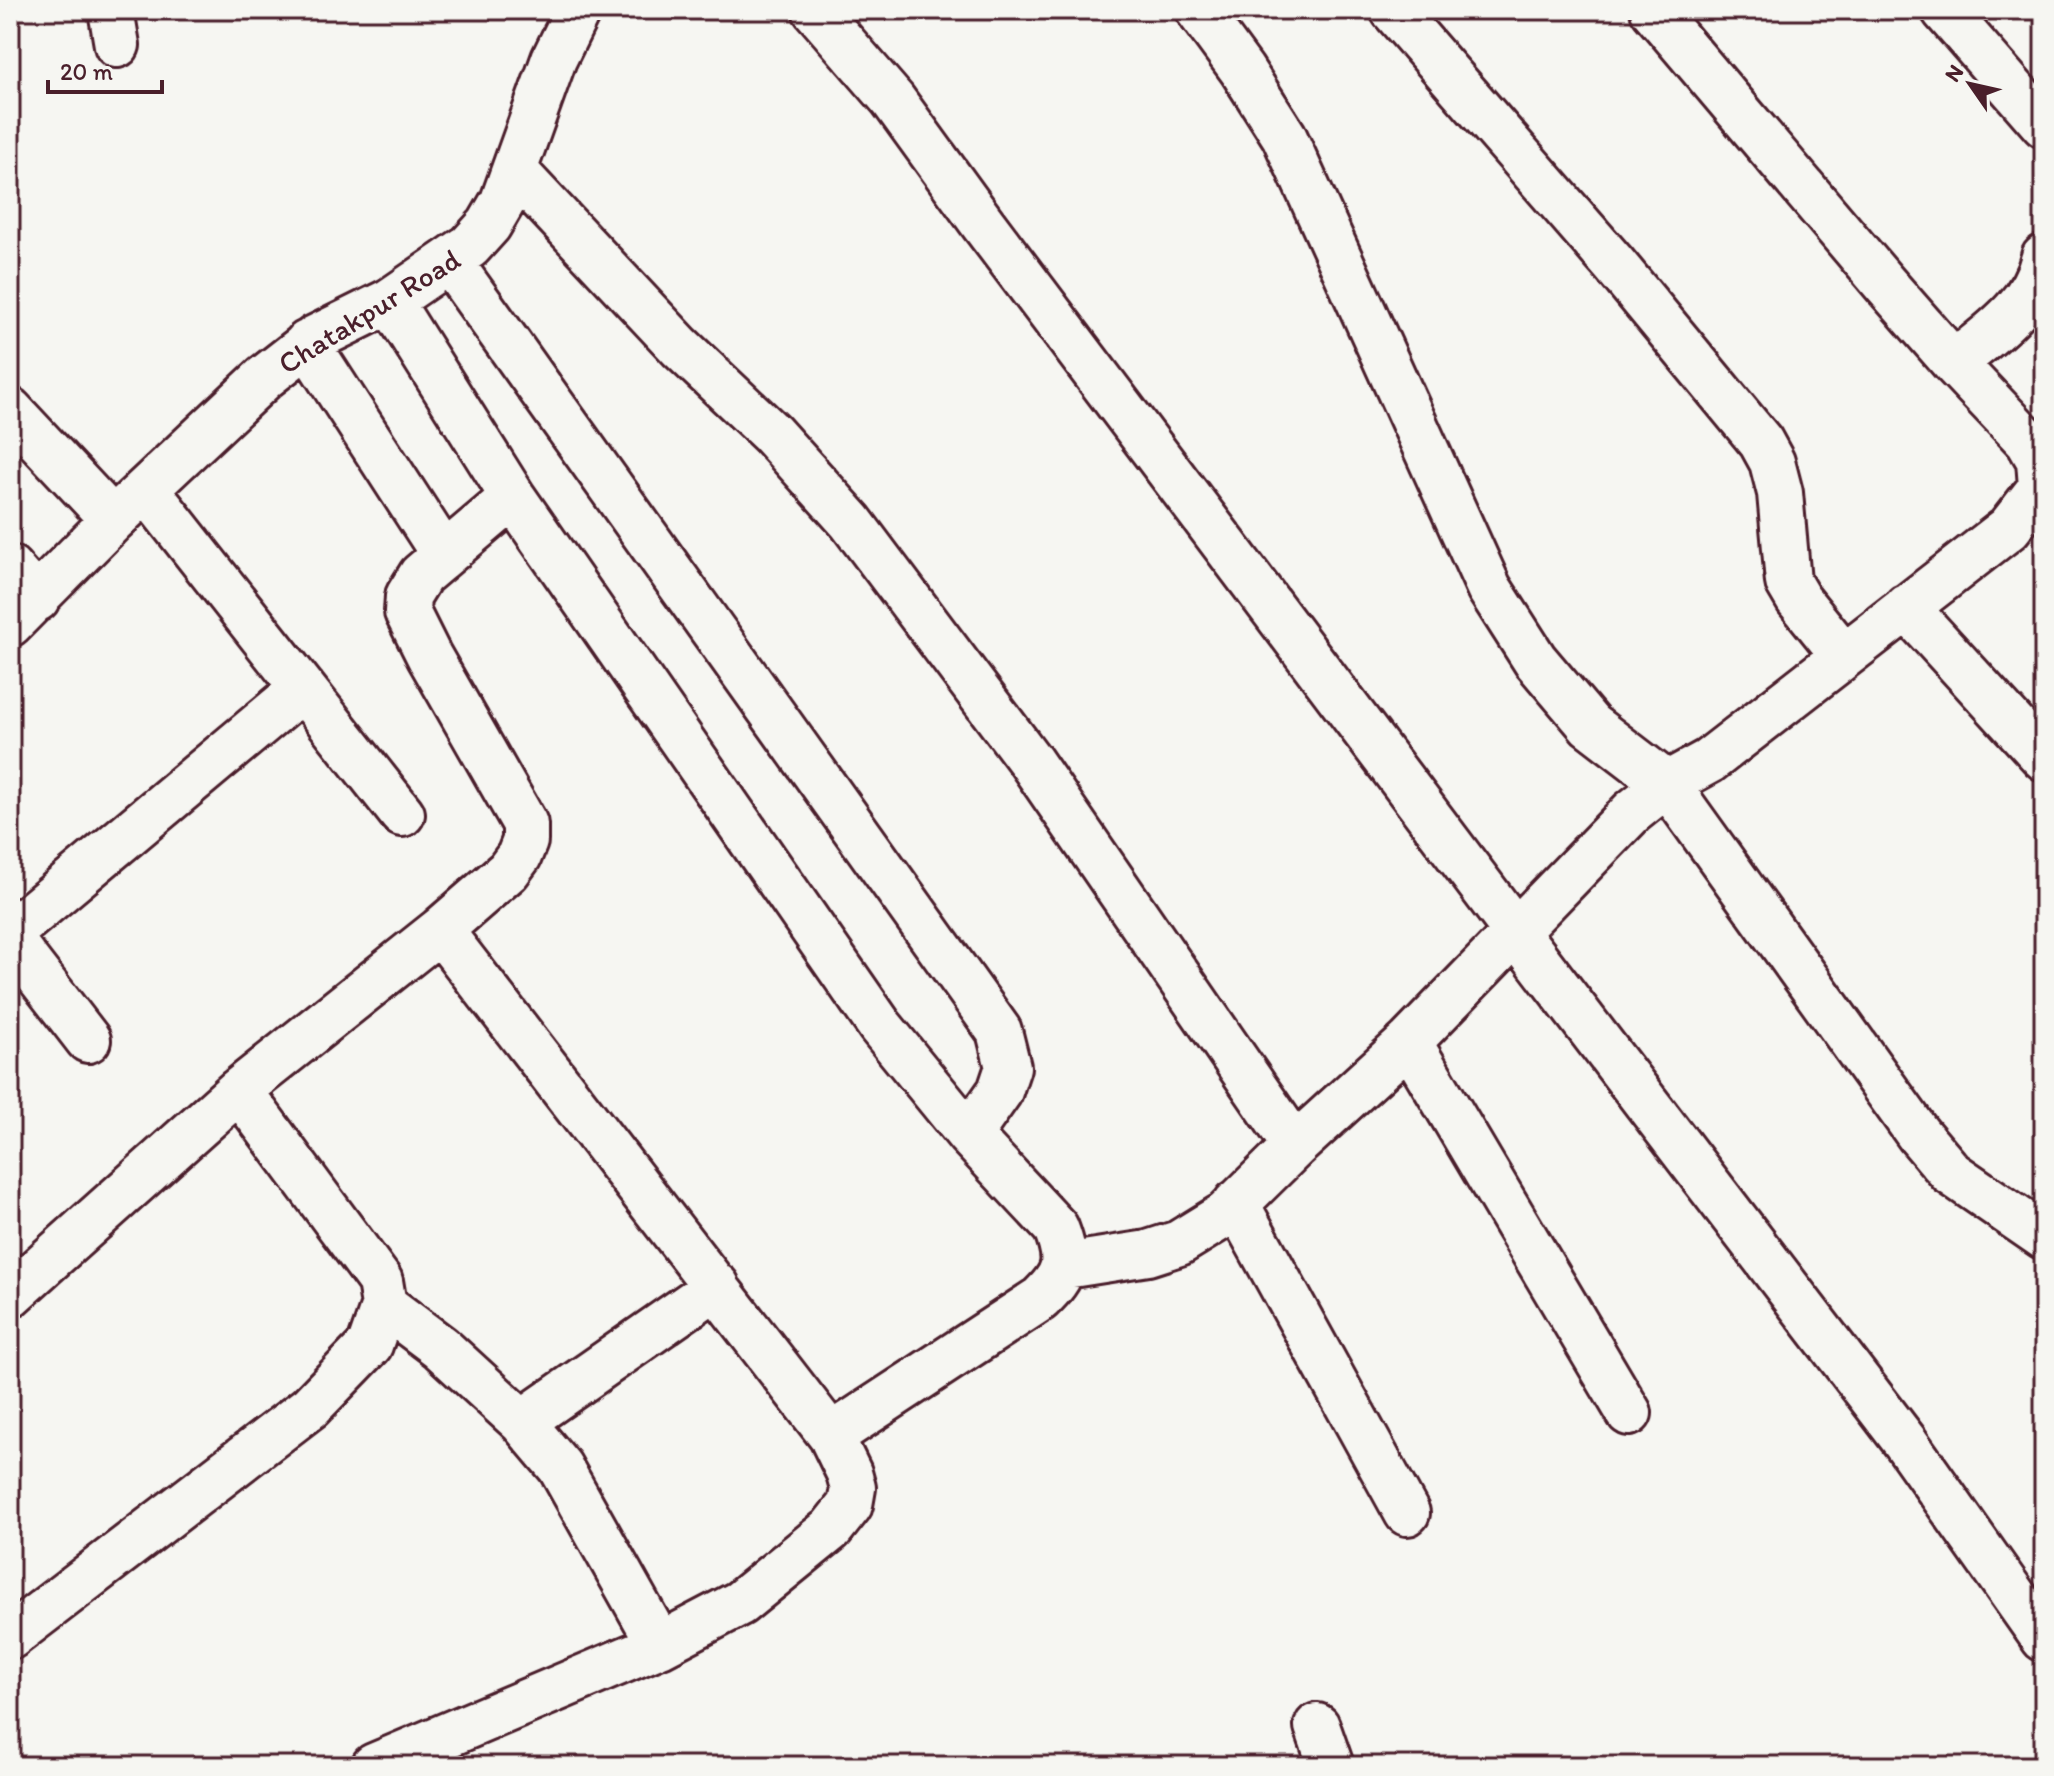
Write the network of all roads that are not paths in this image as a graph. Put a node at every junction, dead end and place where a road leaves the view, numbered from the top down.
1 (578, 10) edge
2 (815, 10) edge
3 (1198, 10) edge
4 (1393, 10) edge
5 (1653, 10) edge
6 (1944, 10) edge
7 (2044, 125) edge
8 (515, 171) junction
9 (450, 262) junction
10 (2042, 271) edge
11 (390, 301) junction
12 (307, 343) junction
13 (1954, 363) junction
14 (10, 410) edge
15 (146, 489) junction
16 (513, 497) junction
17 (113, 520) junction
18 (444, 555) junction
19 (19, 597) edge
20 (1906, 607) junction
21 (1844, 656) junction
22 (303, 688) junction
23 (2044, 758) edge
24 (1667, 784) junction
25 (402, 814) dead end
26 (440, 930) junction
27 (1516, 932) junction
28 (10, 936) edge
29 (88, 1040) dead end
30 (1409, 1042) junction
31 (239, 1090) junction
32 (969, 1135) junction
33 (1295, 1146) junction
34 (1236, 1203) junction
35 (2044, 1237) edge
36 (1065, 1266) junction
37 (717, 1286) junction
38 (10, 1295) edge
39 (384, 1305) junction
40 (1629, 1413) dead end
41 (522, 1422) junction
42 (831, 1436) junction
43 (1407, 1513) dead end
44 (10, 1637) edge
45 (2044, 1639) edge
46 (660, 1645) junction
47 (374, 1766) edge

1 - 8 street, Chatakpur Road
2 - 27 street
3 - 24 street
4 - 21 street
5 - 13 street
6 - 7 street
8 - 9 street, Chatakpur Road
8 - 33 street
9 - 11 street, Chatakpur Road
9 - 32 street
10 - 13 street
11 - 12 street, Chatakpur Road
11 - 16 street
12 - 15 street, Chatakpur Road
12 - 18 street
13 - 20 street
14 - 17 street
15 - 17 street, Chatakpur Road
15 - 22 street
16 - 18 street
16 - 32 street
17 - 19 street, Chatakpur Road
18 - 26 street
20 - 21 street
20 - 23 street
21 - 24 street
22 - 25 street
22 - 28 street
24 - 27 street
24 - 35 street
26 - 31 street
26 - 37 street
27 - 30 street
27 - 45 street
28 - 29 street
30 - 33 street
30 - 40 street
31 - 38 street
31 - 39 street
32 - 36 street
33 - 34 street
34 - 36 street
34 - 43 street
36 - 42 street
37 - 41 street
37 - 42 street
39 - 41 street
39 - 44 street
41 - 46 street
42 - 46 street
46 - 47 street

